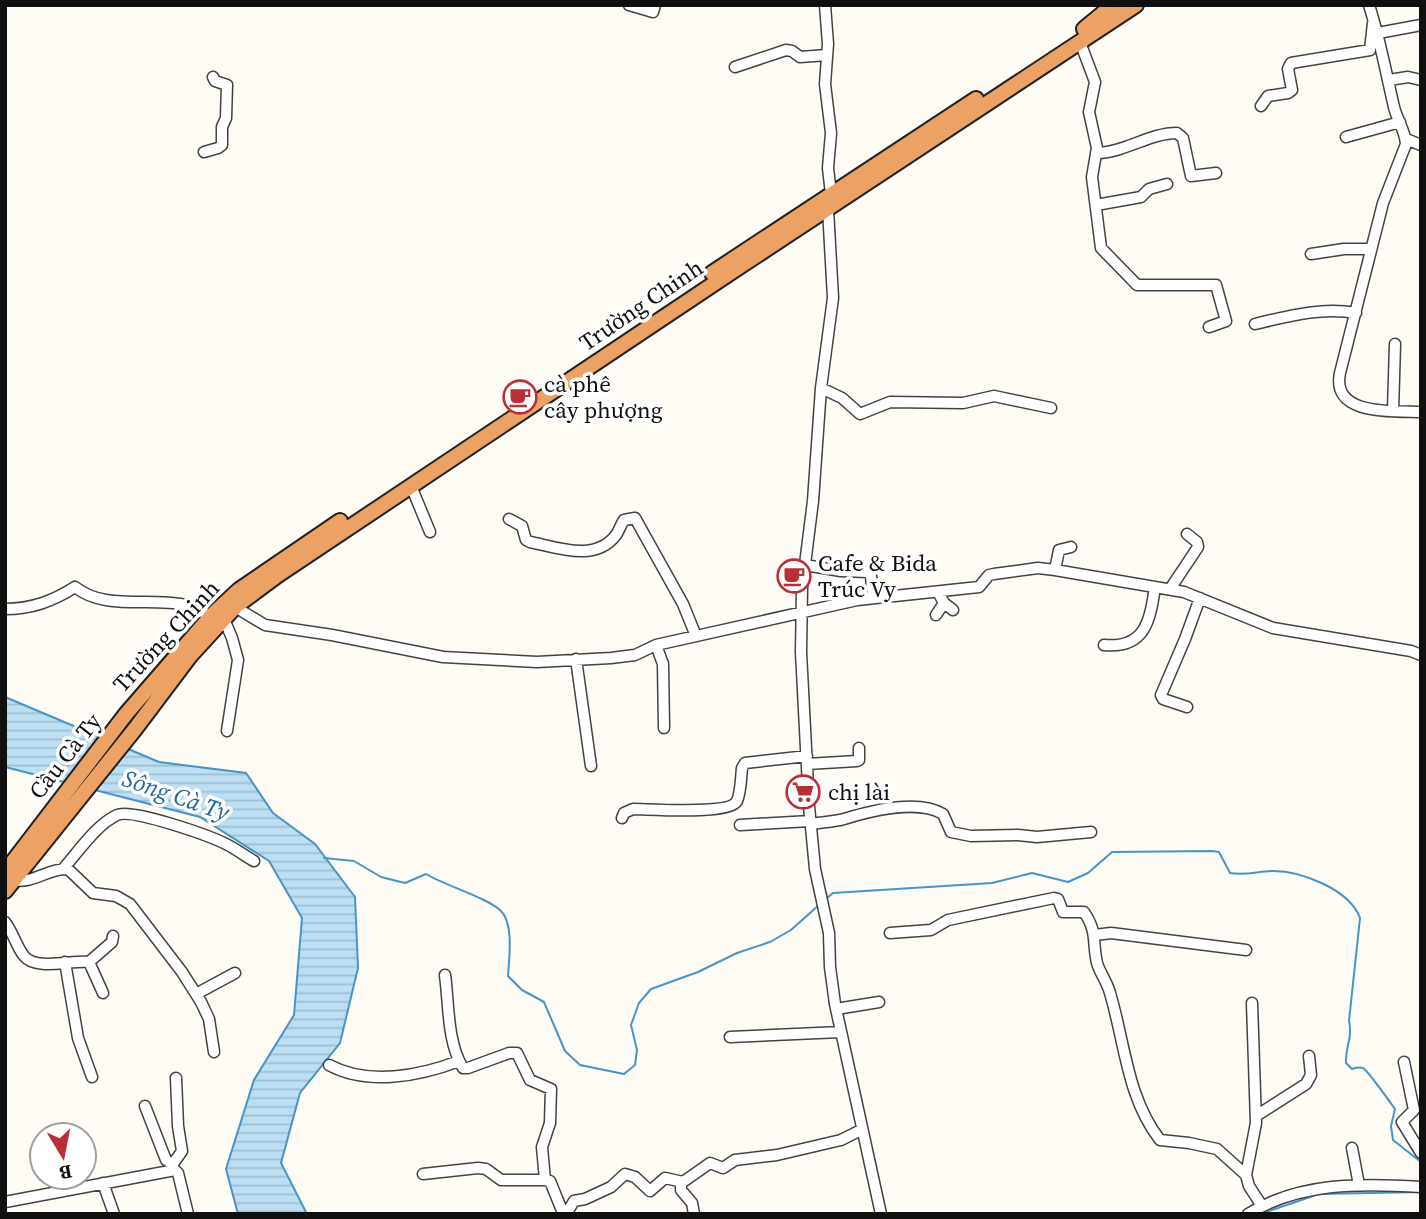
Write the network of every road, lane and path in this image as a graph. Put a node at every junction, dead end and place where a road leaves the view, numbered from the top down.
1 (629, 5) edge
2 (655, 5) edge
3 (825, 5) edge
4 (1113, 5) edge
5 (1136, 5) edge
6 (1368, 5) edge
7 (1374, 20) junction
8 (1421, 25) edge
9 (1378, 33) junction
10 (1080, 42) junction
11 (827, 55) junction
12 (735, 67) dead end
13 (213, 77) dead end
14 (1389, 80) junction
15 (1421, 80) edge
16 (1261, 106) dead end
17 (1400, 122) junction
18 (1346, 136) dead end
19 (1406, 139) junction
20 (1421, 145) edge
21 (204, 152) dead end
22 (1096, 153) junction
23 (1216, 173) dead end
24 (1167, 184) dead end
25 (831, 194) junction
26 (1096, 205) junction
27 (828, 209) junction
28 (1371, 249) junction
29 (1311, 254) dead end
30 (1356, 313) junction
31 (1255, 324) dead end
32 (1209, 327) dead end
33 (1395, 344) dead end
34 (821, 388) junction
35 (1051, 408) dead end
36 (1393, 411) junction
37 (1421, 412) edge
38 (411, 486) junction
39 (509, 519) dead end
40 (430, 531) dead end
41 (1188, 534) dead end
42 (1071, 547) dead end
43 (804, 565) junction
44 (1055, 570) junction
45 (1155, 587) junction
46 (1170, 589) junction
47 (938, 592) junction
48 (873, 598) junction
49 (1200, 598) junction
50 (944, 603) junction
51 (235, 607) junction
52 (5, 609) edge
53 (953, 610) dead end
54 (801, 612) junction
55 (936, 615) dead end
56 (217, 617) junction
57 (696, 636) junction
58 (656, 645) junction
59 (1104, 645) dead end
60 (1421, 655) edge
61 (576, 659) junction
62 (1187, 707) dead end
63 (126, 714) joint
64 (664, 728) dead end
65 (135, 729) joint
66 (227, 731) dead end
67 (859, 748) dead end
68 (807, 760) junction
69 (592, 766) dead end
70 (622, 818) dead end
71 (811, 822) junction
72 (740, 825) dead end
73 (46, 829) junction
74 (1091, 832) dead end
75 (254, 862) dead end
76 (63, 869) junction
77 (8, 881) edge
78 (5, 922) edge
79 (890, 933) dead end
80 (113, 936) dead end
81 (1095, 936) junction
82 (1246, 950) dead end
83 (65, 962) junction
84 (89, 962) junction
85 (235, 972) dead end
86 (445, 975) dead end
87 (103, 993) dead end
88 (196, 993) junction
89 (878, 1002) dead end
90 (1252, 1003) dead end
91 (836, 1009) junction
92 (841, 1032) junction
93 (730, 1037) dead end
94 (214, 1052) dead end
95 (1308, 1056) dead end
96 (460, 1061) junction
97 (1404, 1062) dead end
98 (329, 1065) dead end
99 (92, 1077) dead end
100 (176, 1079) dead end
101 (145, 1106) dead end
102 (1256, 1116) junction
103 (862, 1130) junction
104 (1352, 1148) dead end
105 (1421, 1153) edge
106 (173, 1167) junction
107 (424, 1174) dead end
108 (1246, 1175) junction
109 (545, 1180) junction
110 (681, 1182) junction
111 (103, 1183) junction
112 (1359, 1185) junction
113 (1421, 1187) edge
114 (5, 1202) edge
115 (1262, 1206) junction
116 (114, 1214) edge
117 (188, 1214) edge
118 (694, 1214) edge
119 (881, 1214) edge
120 (1248, 1214) edge

1 - 2 street
3 - 11 street
4 - 25 highway, Trường Chinh
5 - 10 highway, Trường Chinh
6 - 7 street
7 - 9 street
7 - 16 street
8 - 9 street
9 - 14 street
10 - 22 street
10 - 27 highway, Trường Chinh
11 - 12 street
11 - 25 street
13 - 21 street
14 - 15 street
14 - 17 street
17 - 18 street
17 - 19 street
19 - 20 street
19 - 28 street
22 - 23 street
22 - 26 street
24 - 26 street
25 - 27 street
25 - 56 highway, Trường Chinh
26 - 32 street
27 - 34 street
27 - 38 highway, Trường Chinh
28 - 29 street
28 - 30 street
30 - 31 street
30 - 36 street
33 - 36 street
34 - 35 street
34 - 43 street
36 - 37 street
38 - 40 street
38 - 51 highway, Trường Chinh
39 - 57 street
41 - 46 street
42 - 44 street
43 - 48 street
43 - 54 street
44 - 45 street
44 - 47 street
45 - 46 street
45 - 59 street
46 - 49 street
47 - 48 street
47 - 50 street
48 - 54 street
49 - 60 street
49 - 62 street
50 - 53 street
50 - 55 street
51 - 56 highway, Trường Chinh
51 - 61 street
52 - 56 street
54 - 57 street
54 - 68 street
56 - 63 highway, Trường Chinh
56 - 65 highway, Trường Chinh
56 - 66 street
57 - 58 street
58 - 61 street
58 - 64 street
61 - 69 street
63 - 73 highway, Cầu Cà Ty
65 - 73 highway, Cầu Cà Ty
67 - 68 street
68 - 70 street
68 - 71 street
71 - 72 street
71 - 74 street
71 - 91 street
73 - 77 highway
75 - 76 street
76 - 77 street
76 - 88 street
78 - 83 street
79 - 81 street
80 - 84 street
81 - 82 street
81 - 108 street
83 - 84 street
83 - 99 street
84 - 87 street
85 - 88 street
86 - 96 street
88 - 94 street
89 - 91 street
90 - 102 street
91 - 92 street
92 - 93 street
92 - 103 street
95 - 102 street
96 - 98 street
96 - 109 street
97 - 105 street
100 - 106 street
101 - 106 street
102 - 108 street
103 - 110 street
103 - 119 street
104 - 112 street
106 - 111 street
106 - 117 street
107 - 109 street
108 - 115 street
109 - 110 street
110 - 118 street
111 - 114 street
111 - 116 street
112 - 113 street
112 - 115 street
115 - 120 street

